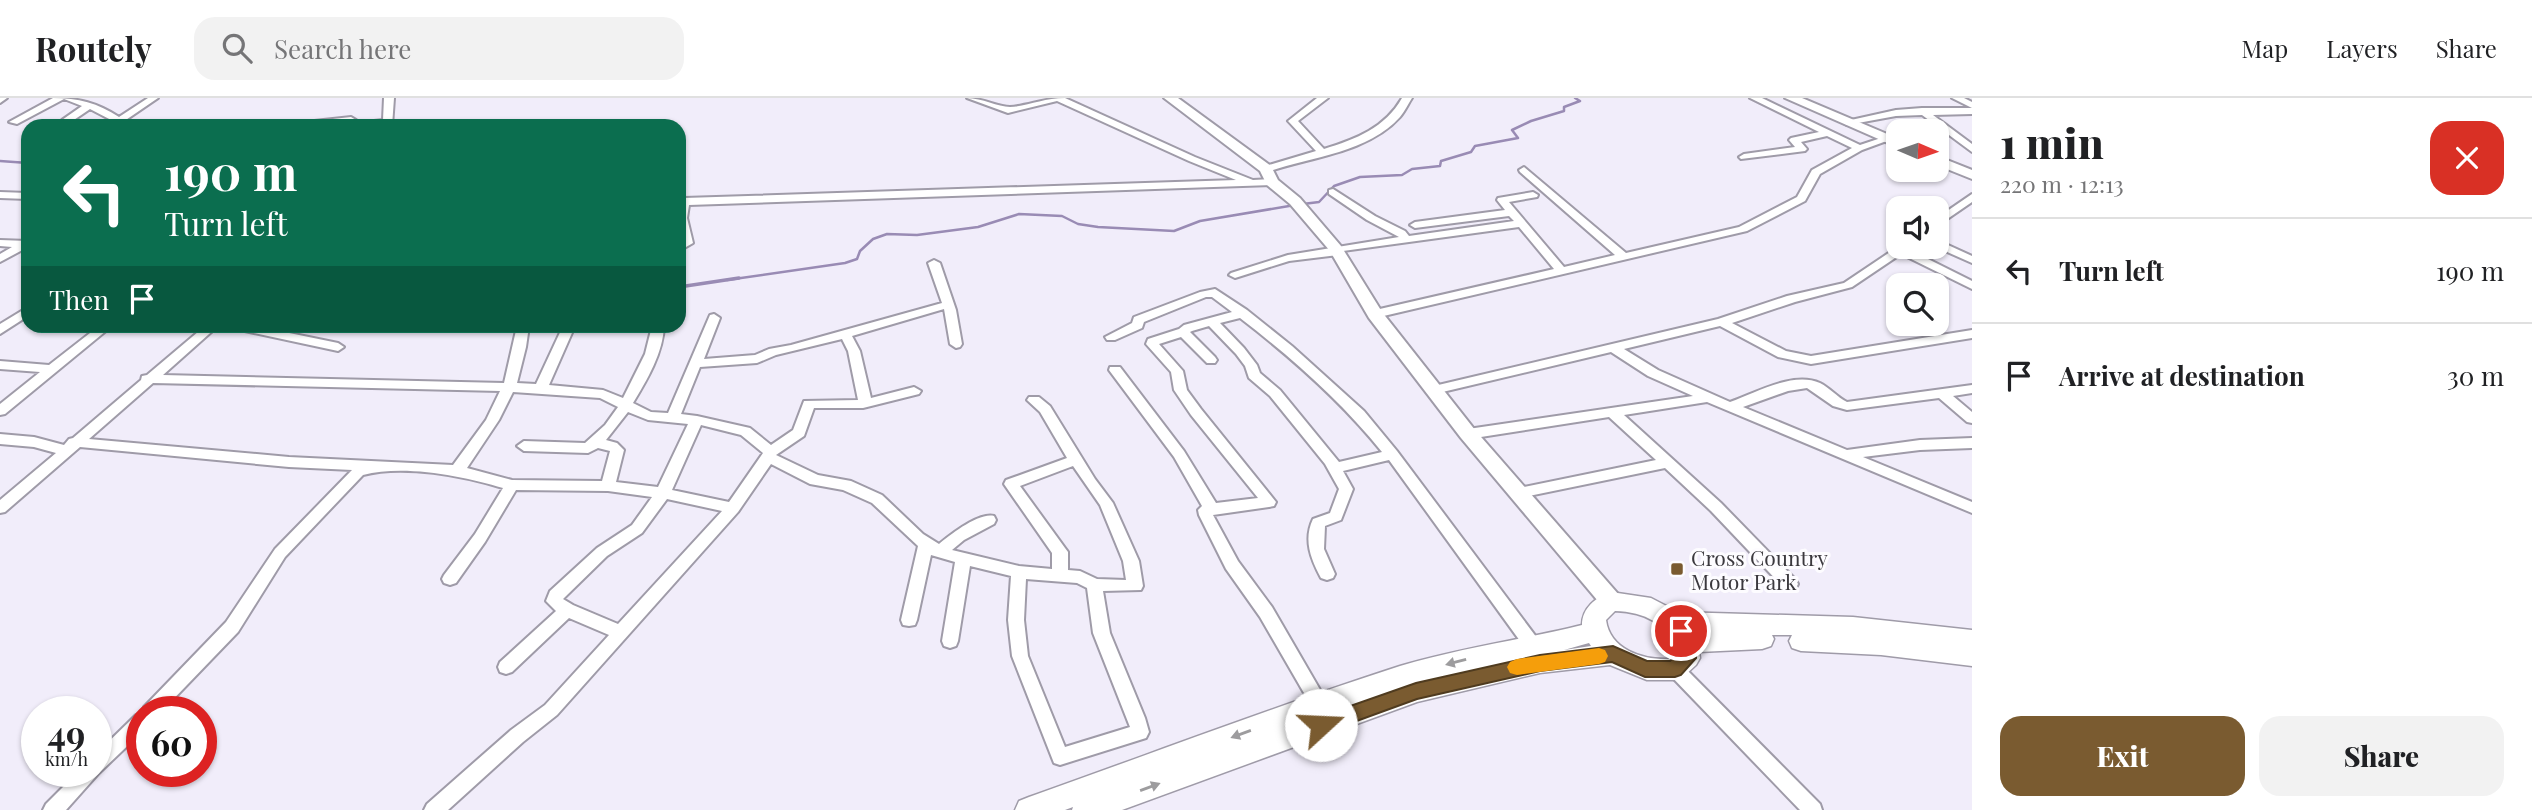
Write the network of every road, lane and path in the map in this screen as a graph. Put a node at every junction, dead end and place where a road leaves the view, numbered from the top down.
1 (60, 98) edge
2 (68, 98) edge
3 (154, 98) edge
4 (388, 98) edge
5 (971, 98) edge
6 (1170, 98) edge
7 (1323, 98) edge
8 (1407, 98) edge
9 (1755, 98) edge
10 (1791, 98) edge
11 (1956, 98) edge
12 (1966, 98) edge
13 (85, 102) edge
14 (1972, 106) edge
15 (1922, 111) junction
16 (68, 119) edge
17 (111, 119) edge
18 (121, 119) edge
19 (386, 119) edge
20 (14, 122) dead end
21 (1847, 122) junction
22 (1826, 134) junction
23 (1886, 139) edge
24 (1886, 143) edge
25 (1859, 148) junction
26 (1972, 149) edge
27 (1321, 151) junction
28 (1744, 157) dead end
29 (1950, 166) edge
30 (1524, 170) dead end
31 (1972, 175) edge
32 (1269, 176) junction
33 (1253, 183) junction
34 (1333, 192) dead end
35 (0, 195) edge
36 (1533, 195) dead end
37 (21, 196) edge
38 (1972, 197) edge
39 (686, 202) edge
40 (1512, 212) junction
41 (1949, 214) edge
42 (1520, 224) junction
43 (1426, 235) junction
44 (1406, 239) junction
45 (0, 243) edge
46 (21, 245) edge
47 (21, 247) edge
48 (1949, 249) edge
49 (1337, 250) junction
50 (1624, 257) junction
51 (0, 259) edge
52 (1886, 259) edge
53 (1922, 259) edge
54 (1972, 260) edge
55 (934, 263) dead end
56 (1562, 272) junction
57 (1236, 275) dead end
58 (1972, 286) edge
59 (946, 305) junction
60 (1243, 313) junction
61 (1376, 314) junction
62 (21, 316) edge
63 (714, 318) dead end
64 (1212, 322) junction
65 (1722, 322) junction
66 (0, 330) edge
67 (1183, 332) junction
68 (97, 333) edge
69 (203, 333) edge
70 (273, 333) edge
71 (522, 333) edge
72 (566, 333) edge
73 (656, 333) edge
74 (845, 333) junction
75 (1972, 334) edge
76 (1111, 337) dead end
77 (956, 344) dead end
78 (338, 347) dead end
79 (1612, 348) junction
80 (1211, 360) dead end
81 (697, 363) junction
82 (0, 365) edge
83 (50, 369) junction
84 (1115, 370) dead end
85 (147, 379) junction
86 (510, 388) junction
87 (541, 388) junction
88 (1972, 389) edge
89 (1434, 390) junction
90 (914, 391) dead end
91 (1940, 392) junction
92 (1708, 398) junction
93 (1034, 400) dead end
94 (865, 402) junction
95 (625, 405) junction
96 (1731, 407) junction
97 (0, 411) edge
98 (1612, 412) junction
99 (673, 418) junction
100 (697, 419) junction
101 (1972, 419) edge
102 (1468, 434) junction
103 (0, 439) edge
104 (598, 443) junction
105 (1972, 443) edge
106 (69, 446) junction
107 (524, 446) dead end
108 (1392, 454) junction
109 (769, 455) junction
110 (1850, 455) junction
111 (1075, 460) junction
112 (1667, 463) junction
113 (358, 468) junction
114 (1336, 468) junction
115 (457, 470) junction
116 (512, 485) junction
117 (608, 486) junction
118 (663, 493) junction
119 (1519, 494) junction
120 (0, 508) edge
121 (733, 508) junction
122 (1972, 508) edge
123 (1211, 509) junction
124 (989, 520) dead end
125 (933, 548) junction
126 (963, 559) junction
127 (1019, 572) junction
128 (1327, 574) dead end
129 (1060, 575) junction
130 (450, 579) dead end
131 (1790, 584) dead end
132 (1095, 585) junction
133 (1611, 601) junction
134 (567, 610) junction
135 (909, 620) dead end
136 (619, 632) junction
137 (1594, 632) junction
138 (1680, 632) junction
139 (1972, 640) edge
140 (950, 641) dead end
141 (1534, 647) junction
142 (1613, 654) junction
143 (1972, 656) edge
144 (506, 667) dead end
145 (1675, 669) junction
146 (165, 696) edge
147 (1321, 707) junction
148 (126, 736) edge
149 (112, 750) edge
150 (75, 787) edge
151 (53, 810) edge
152 (434, 810) edge
153 (1029, 810) edge
154 (1086, 810) edge
155 (1813, 810) edge

1 - 20 street
2 - 13 street
3 - 18 street
4 - 19 street
5 - 33 street
6 - 32 street
7 - 27 street
8 - 27 street
9 - 22 street
10 - 21 street
11 - 14 street
12 - 14 street
13 - 16 street
13 - 17 street
14 - 15 street
15 - 21 street
15 - 26 street
21 - 23 street
22 - 25 street
22 - 28 street
24 - 25 street
25 - 50 street
27 - 32 street
29 - 31 street
30 - 50 street
32 - 33 street
32 - 49 street
33 - 39 street
34 - 44 street
35 - 37 street
36 - 40 street
38 - 41 street
40 - 42 street
40 - 43 street
42 - 43 street
42 - 56 street
43 - 44 street
44 - 49 street
45 - 46 street
47 - 51 street
48 - 54 street
49 - 57 street
49 - 61 street
50 - 56 street
52 - 65 street
53 - 58 street
55 - 59 street
56 - 61 street
59 - 74 street
59 - 77 street
60 - 64 street
60 - 76 street
60 - 108 street
61 - 89 street
62 - 66 street
63 - 81 street
64 - 67 street
64 - 114 street
65 - 75 street
65 - 79 street
67 - 80 street
67 - 123 street
68 - 83 street
69 - 85 street
70 - 78 street
71 - 86 street
72 - 87 street
73 - 95 street
74 - 81 street
74 - 94 street
79 - 89 street
79 - 92 street
81 - 99 street
82 - 83 street
83 - 97 street
84 - 123 street
85 - 86 street
85 - 106 street
86 - 87 street
86 - 115 street
87 - 95 street
88 - 91 street
89 - 102 street
90 - 94 street
91 - 96 street
91 - 101 street
92 - 96 street
92 - 98 street
93 - 111 street
94 - 109 street
95 - 99 street
95 - 104 street
96 - 110 street
98 - 102 street
98 - 112 street
99 - 100 street
100 - 109 street
100 - 118 street
102 - 119 street
103 - 106 street
104 - 107 street
104 - 117 street
105 - 110 street
106 - 113 street
106 - 120 street
108 - 114 street
108 - 141 street
109 - 121 street
109 - 125 street
110 - 122 street
111 - 129 street
111 - 132 street
112 - 119 street
112 - 131 street
113 - 115 street
113 - 146 street
114 - 128 street
115 - 116 street
116 - 117 street
116 - 130 street
117 - 118 street
118 - 121 street
118 - 134 street
119 - 133 street
121 - 136 street
123 - 147 street
124 - 125 street
125 - 126 street
125 - 135 street
126 - 127 street
126 - 140 street
127 - 129 street
127 - 132 street
129 - 132 street
133 - 137 main road
133 - 138 main road
134 - 136 street
134 - 144 street
136 - 152 street
137 - 141 main road
137 - 142 main road
138 - 139 main road
138 - 143 main road
138 - 145 main road
141 -> 147 main road
142 - 145 main road
154 -> 142 main road
145 - 155 street
147 -> 153 main road
148 - 149 street
150 - 151 street

